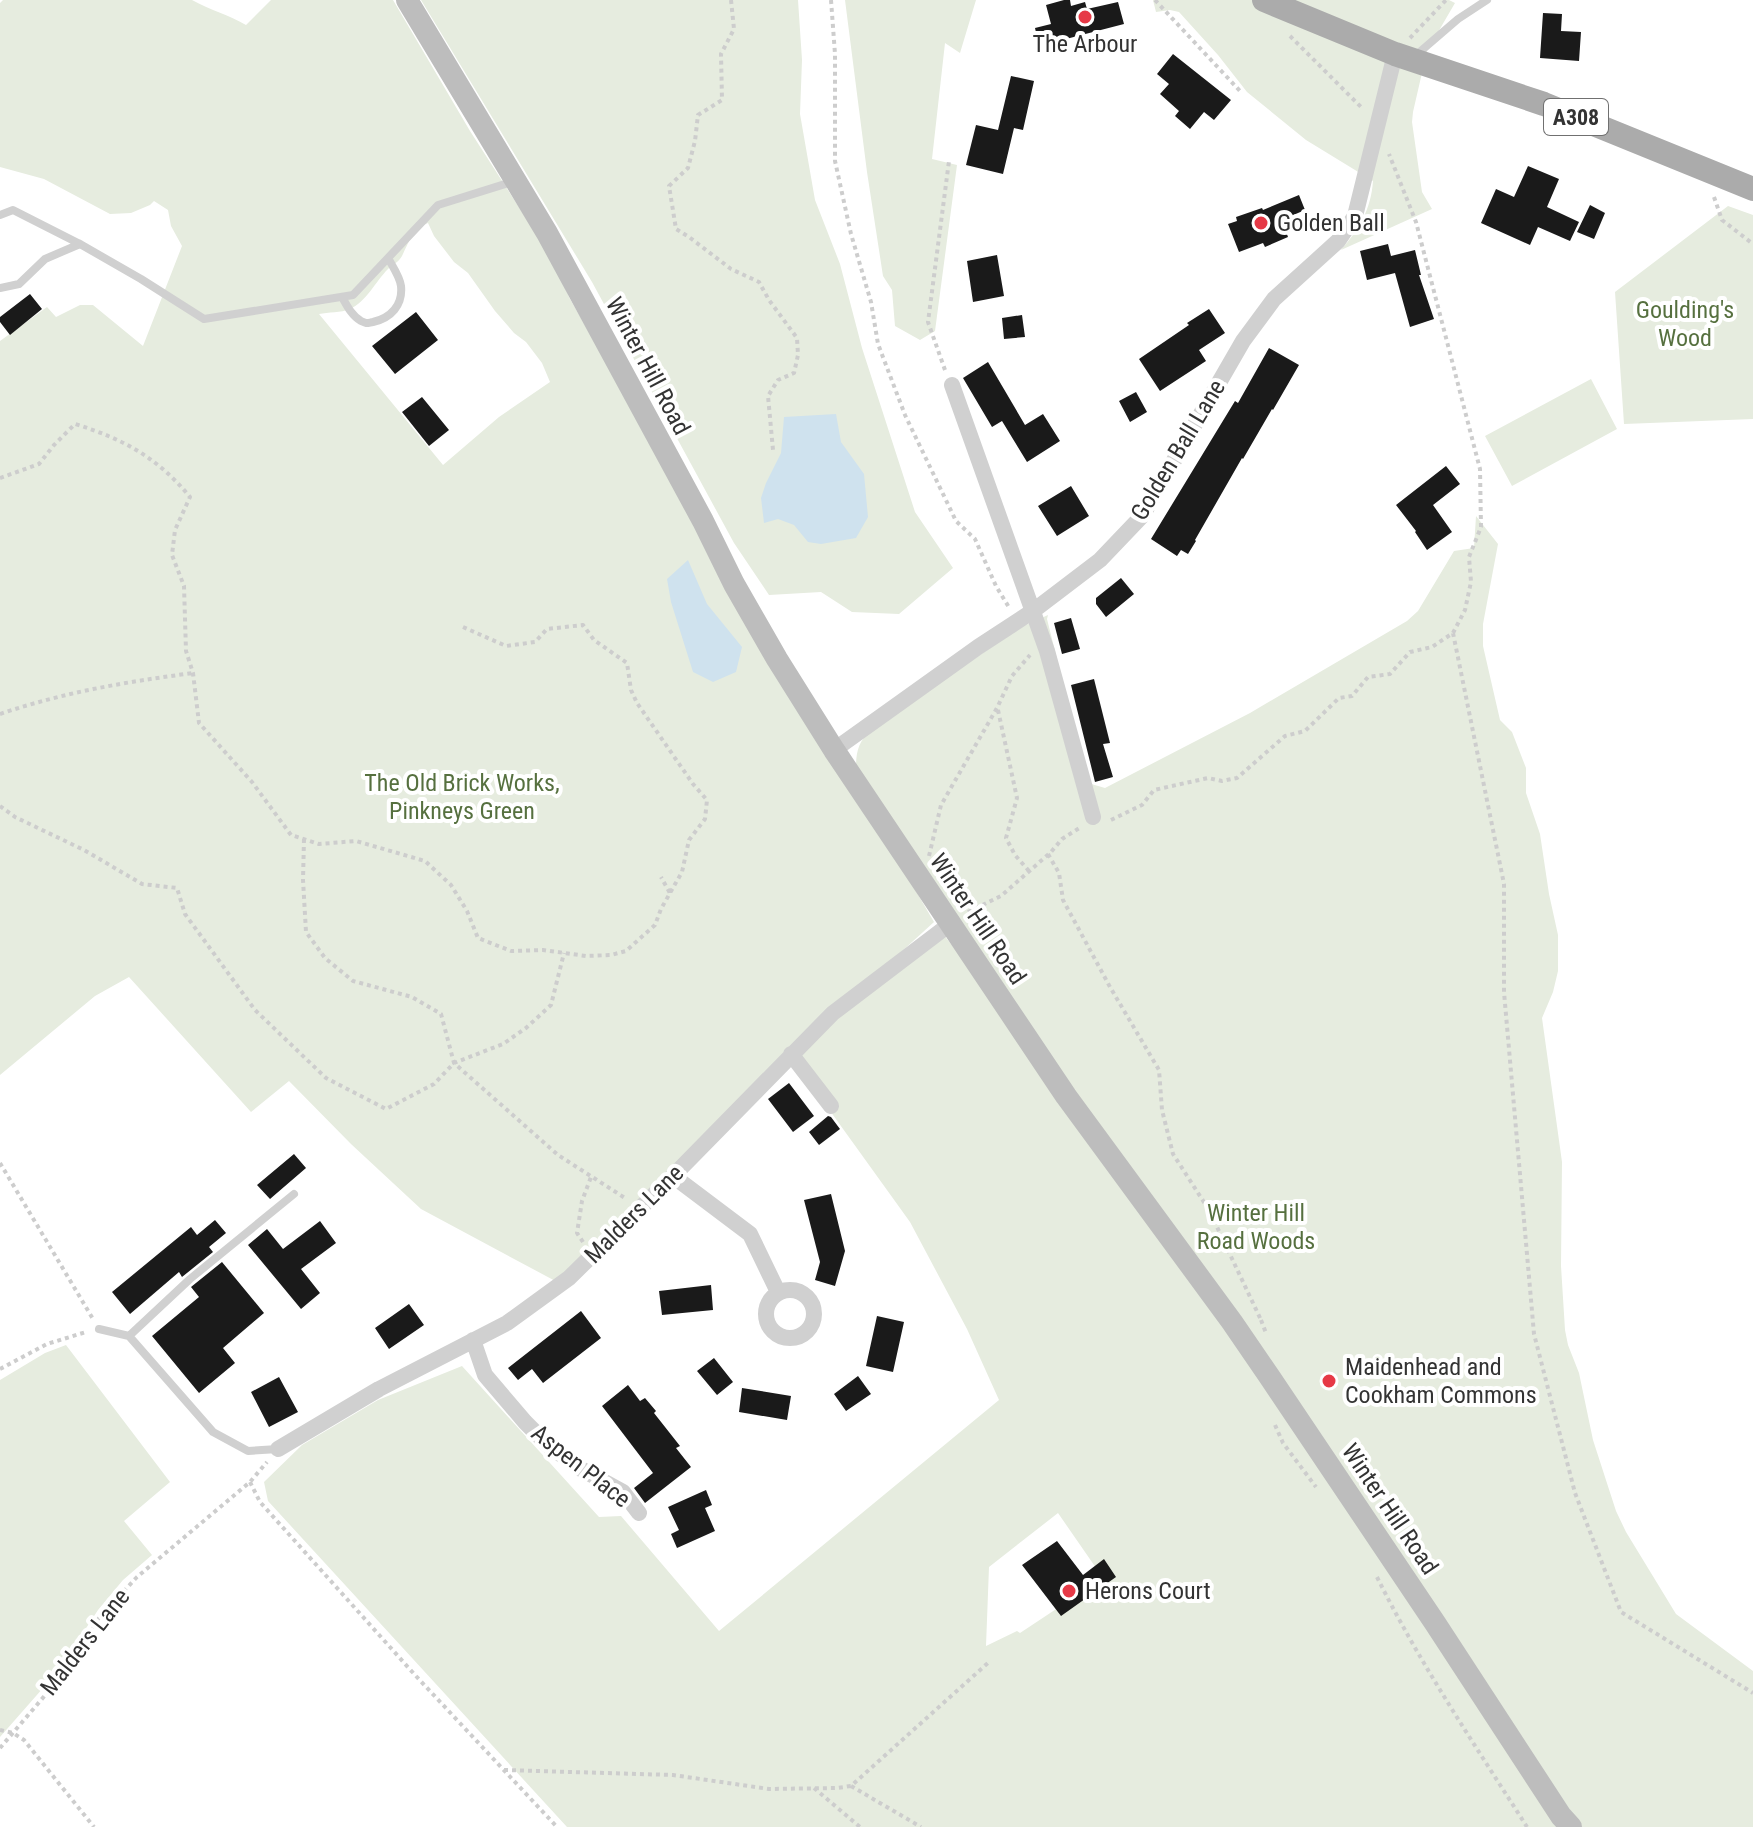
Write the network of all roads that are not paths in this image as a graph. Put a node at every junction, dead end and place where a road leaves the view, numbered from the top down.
1 (407, 0) edge
2 (1264, 0) edge
3 (1487, 0) edge
4 (1403, 57) junction
5 (516, 181) junction
6 (1753, 189) edge
7 (0, 215) edge
8 (80, 244) junction
9 (388, 258) junction
10 (0, 288) edge
11 (342, 297) junction
12 (952, 385) road end
13 (1033, 611) junction
14 (834, 750) junction
15 (1093, 817) road end
16 (949, 923) junction
17 (791, 1054) junction
18 (831, 1106) dead end
19 (673, 1176) junction
20 (294, 1194) dead end
21 (778, 1292) dead end
22 (99, 1329) road end
23 (129, 1336) junction
24 (473, 1340) junction
25 (278, 1449) joint
26 (639, 1513) dead end
27 (1571, 1827) edge

1 - 5 street, Winter Hill Road
2 - 4 main road, A308
3 - 4 lane
4 - 6 main road, A308
4 - 13 street, Golden Ball Lane
5 - 9 lane
5 - 14 street, Winter Hill Road
7 - 8 lane
8 - 10 lane
8 - 11 lane
9 - 11 lane
9 - 11 lane
12 - 13 street
13 - 14 street, Golden Ball Lane
13 - 15 street
14 - 16 street, Winter Hill Road
16 - 17 street, Malders Lane
16 - 27 street, Winter Hill Road
17 - 18 street
17 - 19 street, Malders Lane
19 - 21 street
19 - 24 street, Malders Lane
20 - 23 lane
22 - 23 lane
23 - 25 lane
24 - 25 street, Malders Lane
24 - 26 street, Aspen Place

